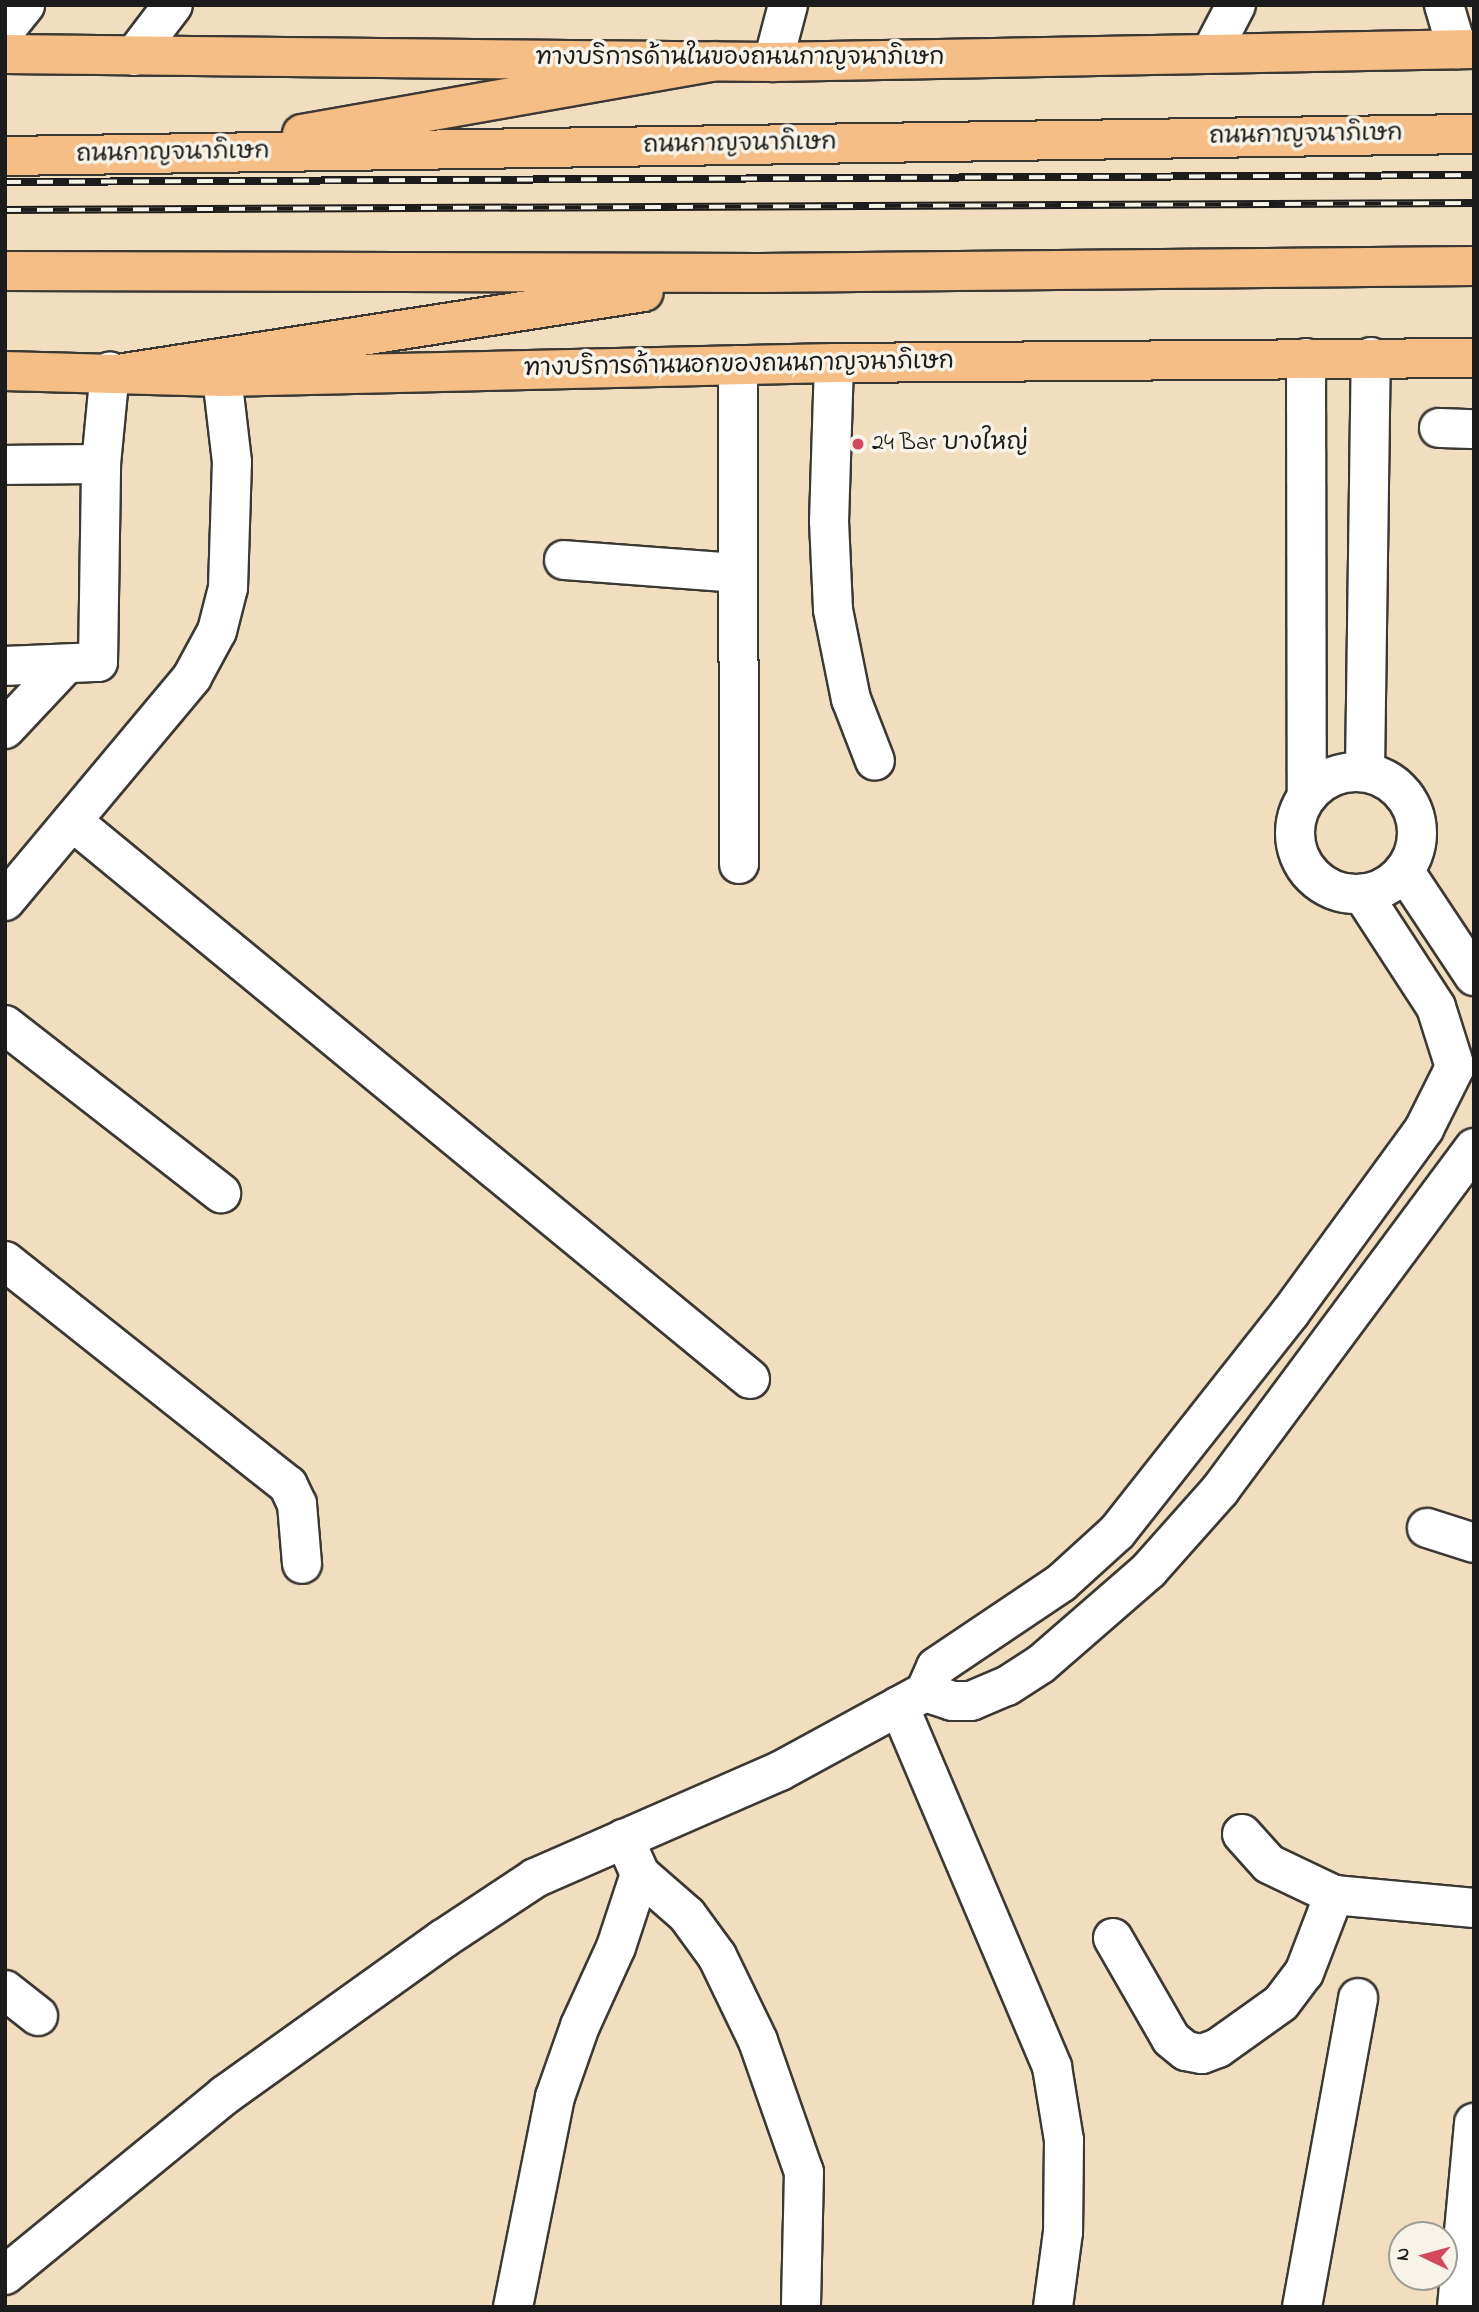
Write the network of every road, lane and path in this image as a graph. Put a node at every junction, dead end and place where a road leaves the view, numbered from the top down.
1 (25, 5) edge
2 (173, 5) edge
3 (788, 5) edge
4 (1236, 5) edge
5 (1444, 5) edge
6 (5, 30) edge
7 (1465, 49) edge
8 (1210, 53) junction
9 (5, 54) edge
10 (134, 56) junction
11 (715, 61) junction
12 (773, 62) junction
13 (1474, 134) edge
14 (186, 154) junction
15 (5, 156) edge
16 (1474, 267) edge
17 (5, 271) edge
18 (760, 273) junction
19 (1371, 357) junction
20 (1306, 358) junction
21 (1474, 358) edge
22 (834, 363) junction
23 (738, 365) junction
24 (5, 371) edge
25 (114, 373) junction
26 (222, 377) junction
27 (102, 464) junction
28 (5, 465) edge
29 (564, 560) dead end
30 (737, 573) junction
31 (66, 664) junction
32 (5, 666) edge
33 (5, 729) edge
34 (875, 761) dead end
35 (1365, 771) junction
36 (1307, 793) junction
37 (72, 821) junction
38 (739, 863) dead end
39 (1405, 872) junction
40 (1363, 895) junction
41 (5, 901) edge
42 (1474, 976) edge
43 (5, 1025) edge
44 (1464, 1065) edge
45 (1474, 1148) edge
46 (221, 1193) dead end
47 (5, 1261) edge
48 (750, 1379) dead end
49 (1427, 1528) dead end
50 (1474, 1543) edge
51 (302, 1564) dead end
52 (912, 1699) junction
53 (1242, 1834) dead end
54 (624, 1838) junction
55 (640, 1874) junction
56 (1334, 1895) junction
57 (1474, 1908) edge
58 (1113, 1938) dead end
59 (5, 1990) edge
60 (1358, 1998) dead end
61 (38, 2016) dead end
62 (1474, 2123) edge
63 (5, 2275) edge
64 (513, 2307) edge
65 (801, 2307) edge
66 (1053, 2307) edge
67 (1302, 2307) edge
68 (1457, 2307) edge

1 - 6 street
2 - 10 street
3 - 12 street
4 - 8 street
5 - 7 street
7 - 8 main road, ทางบริการด้านในของถนนกาญจนาภิเษก
8 - 12 main road, ทางบริการด้านในของถนนกาญจนาภิเษก
9 - 10 main road, ทางบริการด้านในของถนนกาญจนาภิเษก
10 - 11 main road, ทางบริการด้านในของถนนกาญจนาภิเษก
11 - 12 main road, ทางบริการด้านในของถนนกาญจนาภิเษก
11 - 14 main road
13 - 14 main road, ถนนกาญจนาภิเษก
14 - 15 main road, ถนนกาญจนาภิเษก
16 - 18 main road
17 - 18 main road
18 - 25 main road
19 - 20 main road, ทางบริการด้านนอกของถนนกาญจนาภิเษก
19 - 21 main road, ทางบริการด้านนอกของถนนกาญจนาภิเษก
19 - 35 street
20 - 22 main road, ทางบริการด้านนอกของถนนกาญจนาภิเษก
20 - 36 street
22 - 23 main road, ทางบริการด้านนอกของถนนกาญจนาภิเษก
22 - 34 street
23 - 26 main road, ทางบริการด้านนอกของถนนกาญจนาภิเษก
23 - 30 street
24 - 25 main road, ทางบริการด้านนอกของถนนกาญจนาภิเษก
25 - 26 main road, ทางบริการด้านนอกของถนนกาญจนาภิเษก
25 - 27 street
26 - 37 street
27 - 28 street
27 - 31 street
29 - 30 street
30 - 38 street
31 - 32 street
31 - 33 street
35 - 36 street
35 - 39 street
36 - 40 street
37 - 41 street
37 - 48 street
39 - 40 street
39 - 42 street
40 - 44 street
43 - 46 street
44 - 52 street
45 - 52 street
47 - 51 street
49 - 50 street
52 - 54 street
52 - 66 street
53 - 56 street
54 - 55 street
54 - 63 street
55 - 64 street
55 - 65 street
56 - 57 street
56 - 58 street
59 - 61 street
60 - 67 street
62 - 68 street

